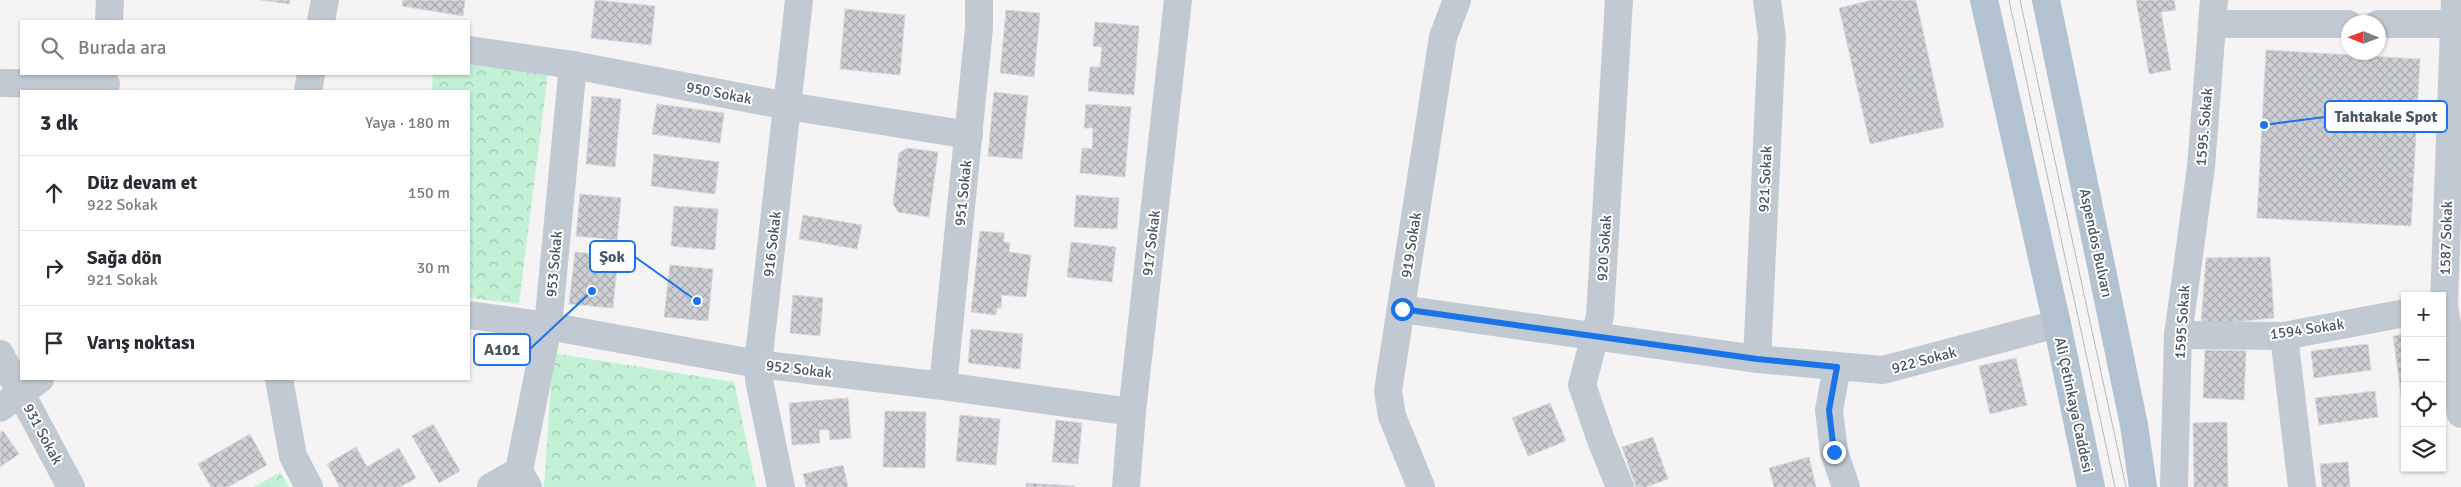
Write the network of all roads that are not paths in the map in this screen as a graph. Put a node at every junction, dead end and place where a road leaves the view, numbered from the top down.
1 (110, 0) edge
2 (325, 0) edge
3 (800, 0) edge
4 (979, 0) edge
5 (1178, 0) edge
6 (1457, 0) edge
7 (1619, 0) edge
8 (1767, 0) edge
9 (1984, 0) edge
10 (2046, 0) edge
11 (2213, 12) edge
12 (2457, 16) edge
13 (109, 20) edge
14 (321, 20) edge
15 (2341, 23) edge
16 (2386, 23) edge
17 (470, 50) edge
18 (573, 65) junction
19 (311, 75) edge
20 (0, 83) edge
21 (106, 83) edge
22 (308, 90) edge
23 (788, 106) junction
24 (969, 135) junction
25 (2188, 254) joint
26 (2444, 292) edge
27 (1402, 309) junction
28 (2401, 314) edge
29 (470, 315) edge
30 (2446, 323) edge
31 (2057, 324) junction
32 (548, 326) junction
33 (1596, 335) junction
34 (2178, 335) junction
35 (2284, 336) junction
36 (0, 354) edge
37 (1757, 359) junction
38 (758, 364) junction
39 (1837, 367) junction
40 (279, 380) edge
41 (943, 386) junction
42 (21, 393) edge
43 (1132, 412) junction
44 (2461, 414) edge
45 (523, 479) edge
46 (71, 487) edge
47 (310, 487) edge
48 (491, 487) edge
49 (781, 487) edge
50 (1126, 487) edge
51 (1421, 487) edge
52 (1620, 487) edge
53 (1846, 487) edge
54 (2091, 487) edge
55 (2143, 487) edge
56 (2174, 487) edge
57 (2302, 487) edge

1 - 13 street
2 - 14 street
3 - 23 street, 916 Sokak
4 - 24 street, 951 Sokak
5 - 43 street, 917 Sokak
6 - 27 street, 919 Sokak
7 - 33 street, 920 Sokak
8 - 37 street, 921 Sokak
9 - 31 main road
10 - 55 main road, Aspendos Bulvarı
11 - 15 street
11 - 25 street, 1595. Sokak
12 - 16 street
12 - 26 street, 1587 Sokak
17 - 18 street, 950 Sokak
18 - 23 street, 950 Sokak
18 - 32 street, 953 Sokak
19 - 22 street
20 - 21 street
23 - 24 street, 950 Sokak
23 - 38 street, 916 Sokak
24 - 41 street, 951 Sokak
25 - 34 street, 1595 Sokak
27 - 33 street, 922 Sokak
27 - 51 street, 919 Sokak
28 - 35 street, 1594 Sokak
29 - 32 street, 952 Sokak
30 - 44 street, 1587 Sokak
31 - 39 street, 922 Sokak
31 - 54 main road, Ali Çetinkaya Caddesi
32 - 38 street, 952 Sokak
32 - 45 street, 953 Sokak
33 - 37 street, 922 Sokak
33 - 52 street, 920 Sokak
34 - 35 street, 1594 Sokak
34 - 56 street, 1595 Sokak
35 - 57 street
36 - 42 street, 931 Sokak
37 - 39 street, 922 Sokak
38 - 41 street, 952 Sokak
38 - 49 street, 916 Sokak
39 - 53 street
40 - 47 street
41 - 43 street, 952 Sokak
42 - 46 street, 931 Sokak
43 - 50 street, 917 Sokak
45 - 48 street

